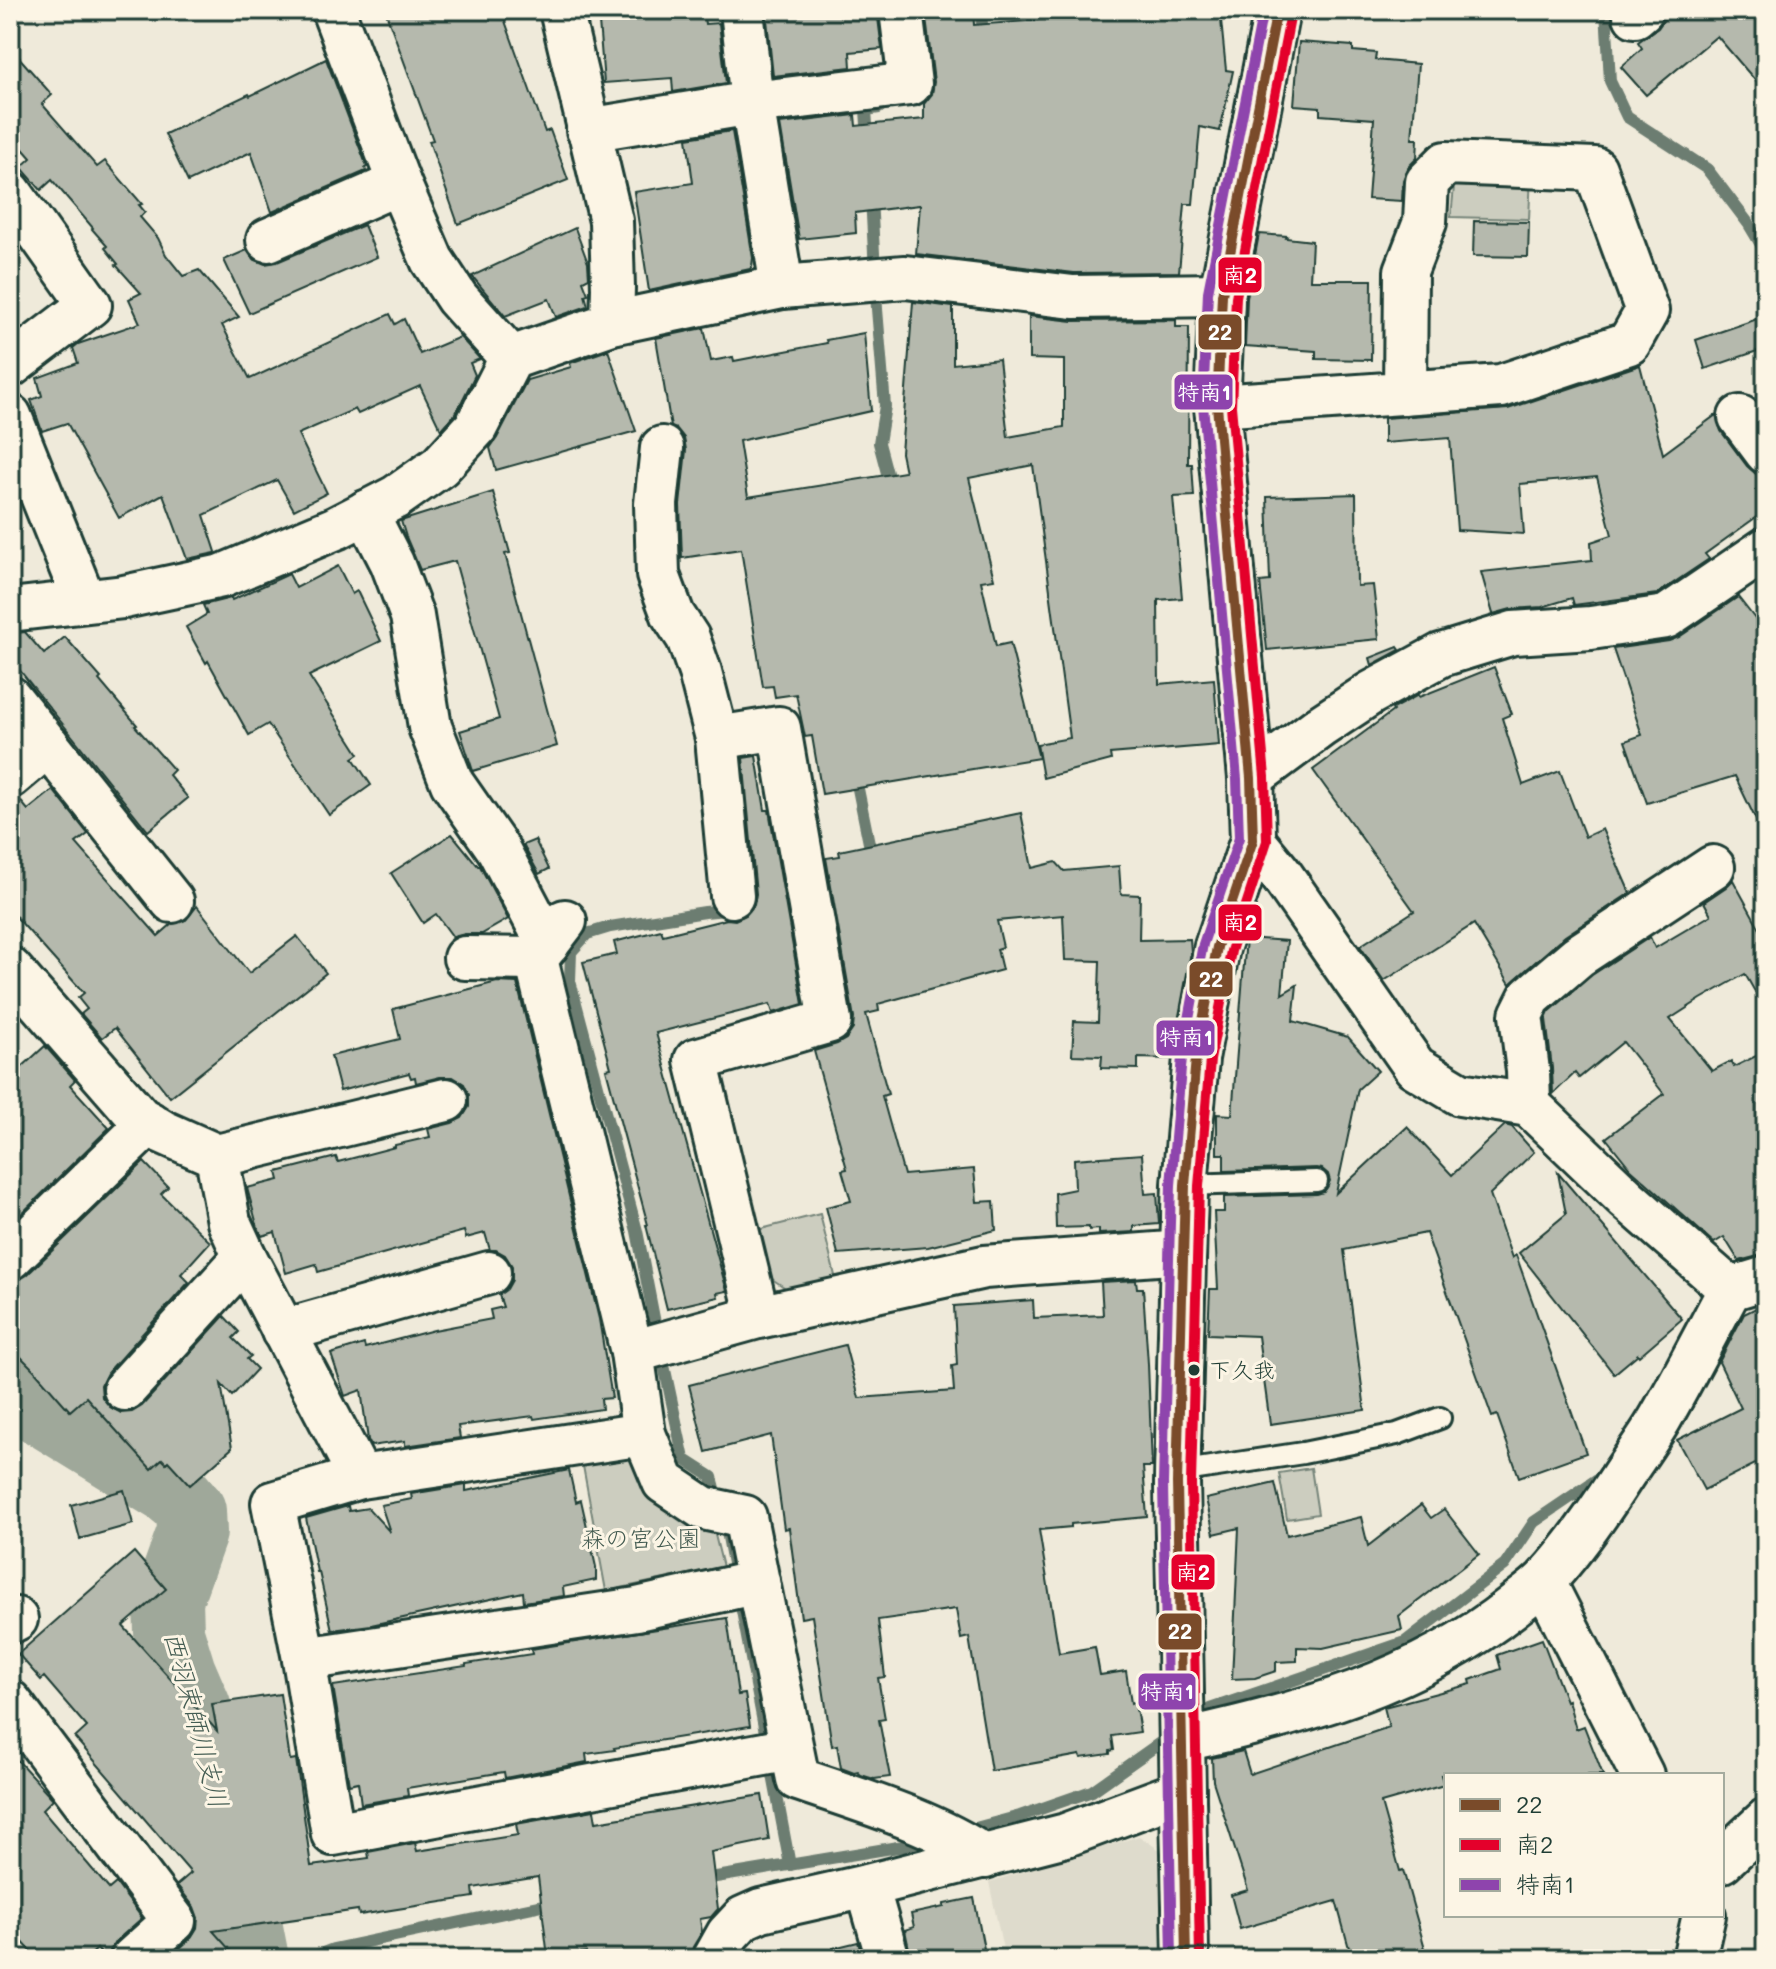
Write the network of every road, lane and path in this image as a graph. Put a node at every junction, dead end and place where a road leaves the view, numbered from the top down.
1 (333, 10) edge
2 (561, 10) edge
3 (742, 10) edge
4 (901, 10) edge
5 (1277, 10) edge
6 (752, 103) junction
7 (588, 130) junction
8 (399, 183) junction
9 (10, 192) edge
10 (268, 240) dead end
11 (782, 287) junction
12 (1222, 295) junction
13 (612, 323) junction
14 (511, 358) junction
15 (10, 366) edge
16 (1405, 393) junction
17 (1217, 406) junction
18 (10, 416) edge
19 (1740, 417) dead end
20 (662, 448) dead end
21 (1766, 452) edge
22 (366, 512) junction
23 (1759, 566) edge
24 (84, 600) junction
25 (10, 610) edge
26 (10, 698) edge
27 (717, 738) junction
28 (48, 745) junction
29 (10, 777) edge
30 (1251, 778) junction
31 (1253, 840) junction
32 (1713, 867) dead end
33 (732, 896) dead end
34 (172, 901) dead end
35 (550, 941) junction
36 (465, 958) dead end
37 (16, 990) edge
38 (446, 1100) dead end
39 (1529, 1105) junction
40 (149, 1123) junction
41 (217, 1156) junction
42 (1317, 1181) dead end
43 (1185, 1185) junction
44 (1183, 1252) junction
45 (245, 1257) junction
46 (10, 1258) edge
47 (489, 1273) dead end
48 (1748, 1283) edge
49 (758, 1317) junction
50 (283, 1331) junction
51 (651, 1347) junction
52 (125, 1389) dead end
53 (1440, 1418) dead end
54 (644, 1434) junction
55 (1178, 1472) junction
56 (360, 1477) junction
57 (1544, 1582) junction
58 (741, 1585) junction
59 (304, 1659) junction
60 (10, 1702) edge
61 (1182, 1727) junction
62 (774, 1752) junction
63 (1641, 1773) edge
64 (1184, 1791) junction
65 (1763, 1829) edge
66 (960, 1842) junction
67 (1724, 1859) edge
68 (867, 1886) junction
69 (1704, 1917) edge
70 (132, 1959) edge
71 (714, 1959) edge
72 (888, 1959) edge
73 (1186, 1959) edge
74 (1694, 1959) edge

1 - 8 street
2 - 7 street
3 - 6 street
4 - 6 street
5 - 12 main road
6 - 7 street
6 - 11 street
7 - 13 street
8 - 10 street
8 - 14 street
9 - 15 street
11 - 12 street
11 - 13 street
12 - 17 main road
13 - 14 street
14 - 22 street
16 - 16 street
16 - 17 street
17 - 30 main road
18 - 24 street
19 - 21 street
20 - 27 street
22 - 24 street
22 - 35 street
23 - 30 street
24 - 25 street
26 - 28 street
27 - 33 street
27 - 49 street
28 - 29 street
28 - 34 street
30 - 31 main road
31 - 39 street
31 - 43 main road
32 - 39 street
35 - 36 street
35 - 51 street
37 - 40 street
38 - 41 street
39 - 48 street
40 - 41 street
40 - 46 street
41 - 45 street
42 - 43 lane
43 - 44 main road
44 - 49 street
44 - 55 main road
45 - 50 street
45 - 52 street
47 - 50 street
48 - 57 street
49 - 51 street
50 - 56 street
51 - 54 street
53 - 55 lane
54 - 56 street
54 - 58 street
55 - 61 main road
56 - 59 street
57 - 61 street
57 - 63 street
58 - 59 street
58 - 62 street
59 - 62 street
60 - 70 street
61 - 64 main road
62 - 66 street
64 - 66 street
64 - 73 main road
65 - 67 street
66 - 68 street
68 - 71 street
68 - 72 street
69 - 74 street

